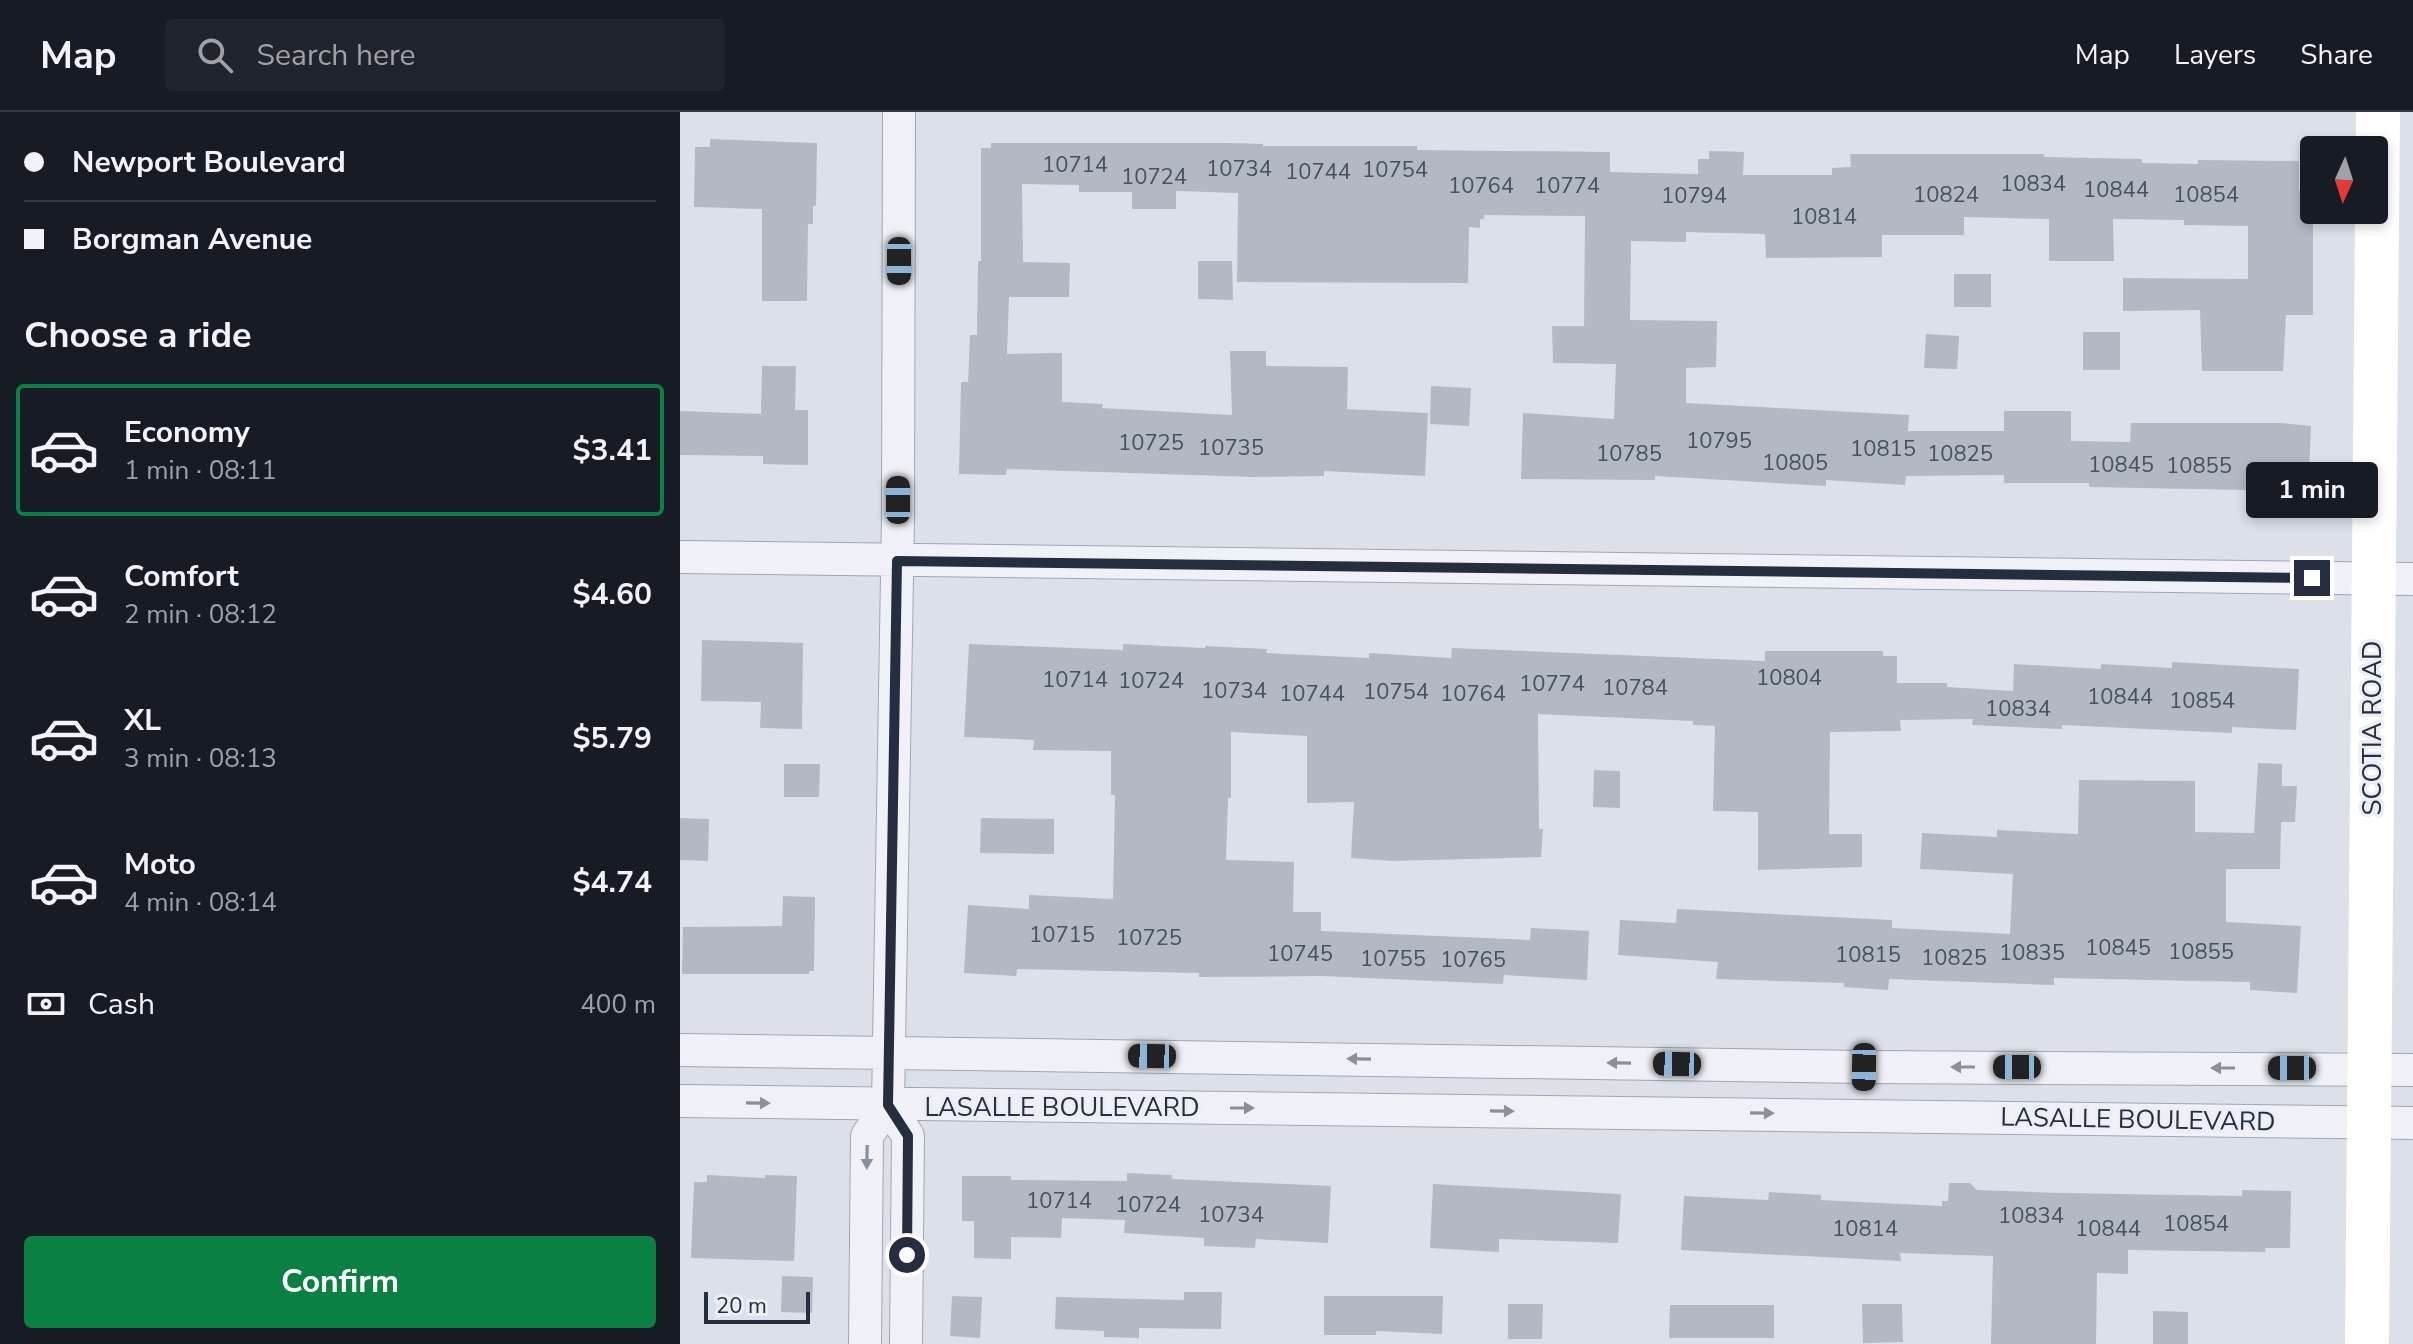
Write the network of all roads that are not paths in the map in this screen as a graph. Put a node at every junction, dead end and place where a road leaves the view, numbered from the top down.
1 (899, 112) edge
2 (2378, 112) edge
3 (680, 557) edge
4 (897, 561) junction
5 (2393, 579) edge
6 (680, 1050) edge
7 (889, 1054) junction
8 (1397, 1060) junction
9 (1864, 1067) junction
10 (2370, 1069) junction
11 (2413, 1070) edge
12 (680, 1101) edge
13 (888, 1105) junction
14 (1396, 1110) junction
15 (1863, 1114) junction
16 (2368, 1122) junction
17 (2413, 1123) edge
18 (865, 1344) edge
19 (906, 1344) edge
20 (2367, 1344) edge

1 - 4 street
2 - 5 street, SCOTIA ROAD
3 - 4 street
4 - 5 street
4 - 7 street
5 - 10 street, SCOTIA ROAD
6 - 7 street, LASALLE BOULEVARD
8 -> 7 street, LASALLE BOULEVARD
7 - 13 street
9 -> 8 street, LASALLE BOULEVARD
8 - 14 street
10 -> 9 street, LASALLE BOULEVARD
9 - 15 street
10 - 11 street, LASALLE BOULEVARD
10 - 16 street, SCOTIA ROAD
12 -> 13 street, LASALLE BOULEVARD
13 -> 14 street, LASALLE BOULEVARD
13 -> 18 street
13 - 19 street
14 -> 15 street, LASALLE BOULEVARD
15 - 16 street, LASALLE BOULEVARD
16 - 17 street, LASALLE BOULEVARD
16 - 20 street, SCOTIA ROAD

